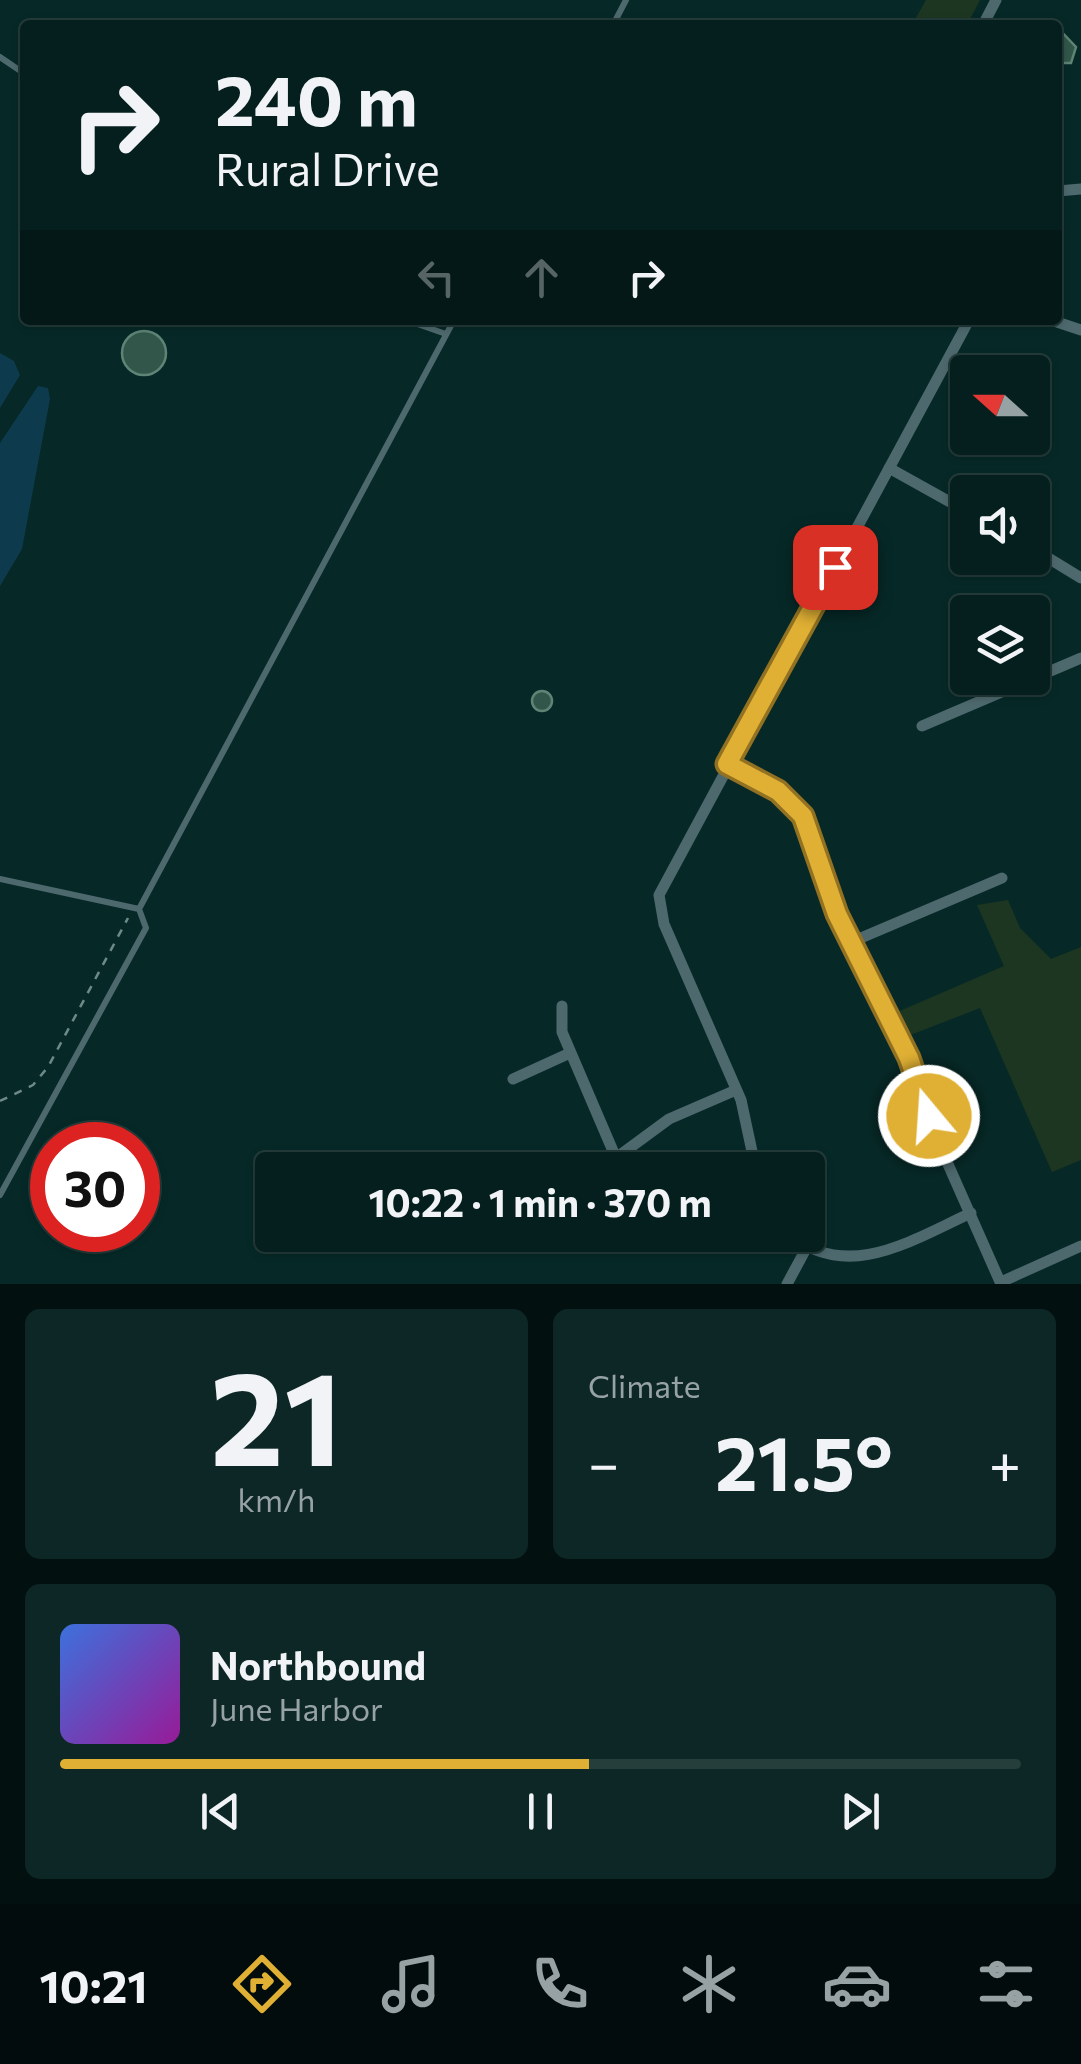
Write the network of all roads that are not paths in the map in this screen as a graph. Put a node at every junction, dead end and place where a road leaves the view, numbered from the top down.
1 (420, 325) edge
2 (451, 325) edge
3 (966, 325) edge
4 (446, 334) junction
5 (889, 468) junction
6 (950, 502) edge
7 (1050, 559) edge
8 (1081, 578) edge
9 (1081, 658) edge
10 (922, 726) dead end
11 (727, 764) junction
12 (1002, 878) dead end
13 (0, 879) edge
14 (136, 908) junction
15 (849, 943) junction
16 (562, 1006) dead end
17 (570, 1052) junction
18 (513, 1079) dead end
19 (736, 1090) junction
20 (613, 1152) edge
21 (624, 1152) edge
22 (753, 1152) edge
23 (0, 1196) edge
24 (971, 1213) junction
25 (1081, 1246) edge
26 (804, 1252) edge
27 (823, 1252) edge
28 (1001, 1283) edge
29 (788, 1284) edge

1 - 4 lane
2 - 4 lane
3 - 5 street
4 - 14 lane
5 - 6 street
5 - 11 street
7 - 8 street
9 - 10 street
11 - 15 street
11 - 19 street
12 - 15 street
13 - 14 lane
14 - 23 lane
15 - 24 street
16 - 17 street
17 - 18 street
17 - 20 street
19 - 21 street
19 - 22 street
24 - 27 street
24 - 28 street
25 - 28 street
26 - 29 street

